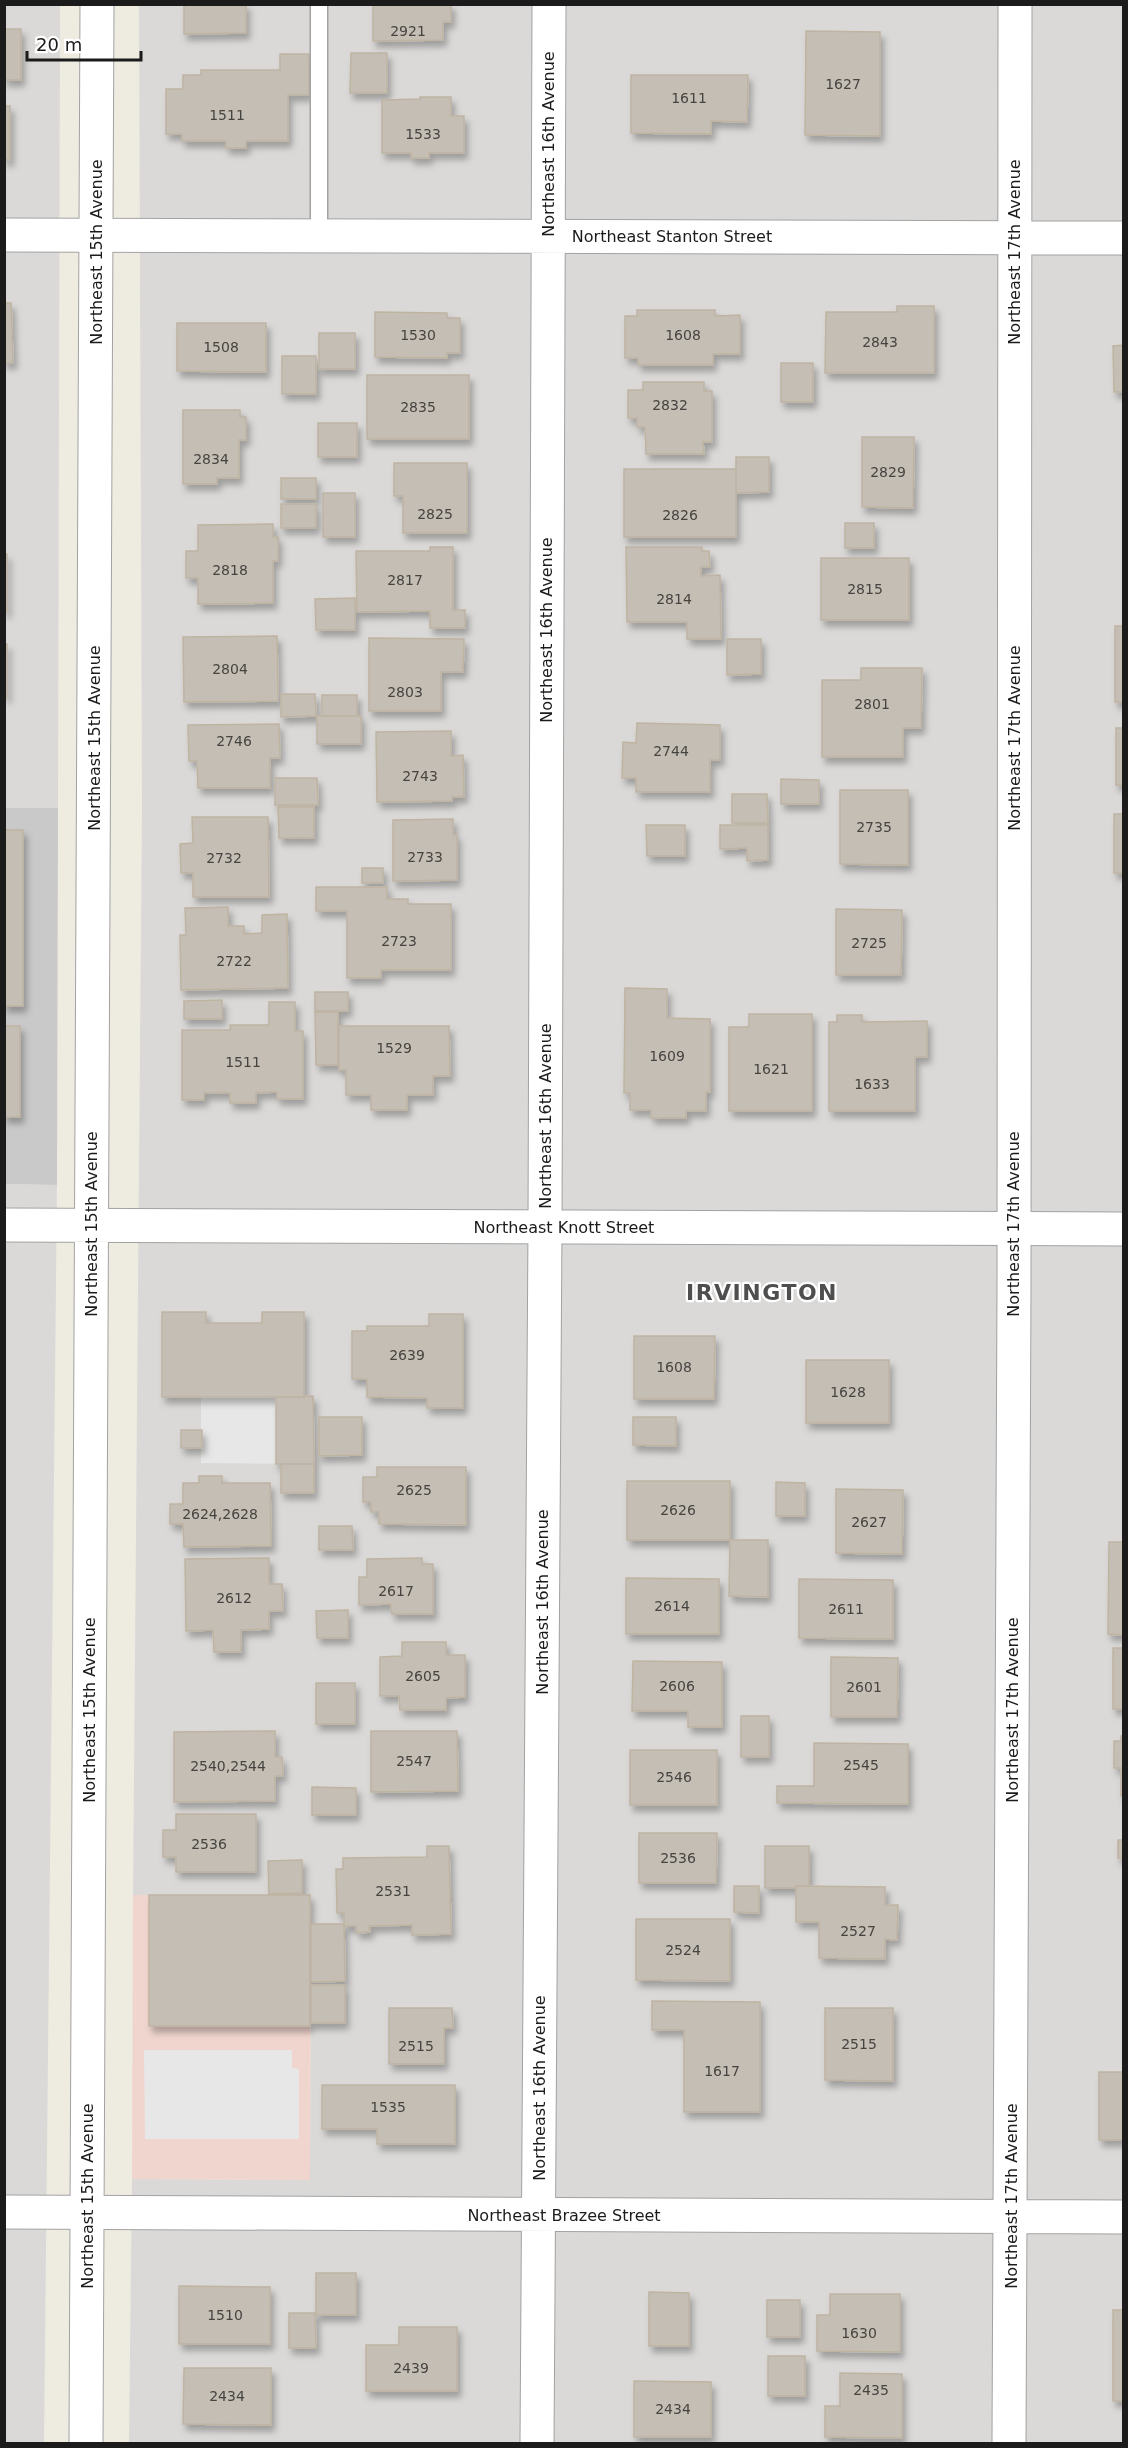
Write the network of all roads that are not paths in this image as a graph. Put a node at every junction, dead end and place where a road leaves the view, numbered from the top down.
1 (97, 4) edge
2 (319, 4) edge
3 (549, 4) edge
4 (1015, 4) edge
5 (4, 235) edge
6 (96, 236) junction
7 (318, 236) junction
8 (547, 236) junction
9 (1013, 237) junction
10 (1124, 238) edge
11 (4, 1225) edge
12 (91, 1226) junction
13 (545, 1227) junction
14 (1014, 1228) junction
15 (1124, 1229) edge
16 (4, 2211) edge
17 (87, 2212) junction
18 (538, 2215) junction
19 (1011, 2217) junction
20 (1124, 2217) edge
21 (86, 2444) edge
22 (537, 2444) edge
23 (1009, 2444) edge

1 - 6 street, Northeast 15th Avenue
2 - 7 lane
3 - 8 street, Northeast 16th Avenue
4 - 9 street, Northeast 17th Avenue
5 - 6 street, Northeast Stanton Street
6 - 7 street, Northeast Stanton Street
6 - 12 street, Northeast 15th Avenue
7 - 8 street, Northeast Stanton Street
8 - 9 street, Northeast Stanton Street
8 - 13 street, Northeast 16th Avenue
9 - 10 street, Northeast Stanton Street
9 - 14 street, Northeast 17th Avenue
11 - 12 street, Northeast Knott Street
12 - 13 street, Northeast Knott Street
12 - 17 street, Northeast 15th Avenue
13 - 14 street, Northeast Knott Street
13 - 18 street, Northeast 16th Avenue
14 - 15 street, Northeast Knott Street
14 - 19 street, Northeast 17th Avenue
16 - 17 street, Northeast Brazee Street
17 - 18 street, Northeast Brazee Street
17 - 21 street, Northeast 15th Avenue
18 - 19 street, Northeast Brazee Street
18 - 22 street, Northeast 16th Avenue
19 - 20 street, Northeast Brazee Street
19 - 23 street, Northeast 17th Avenue

